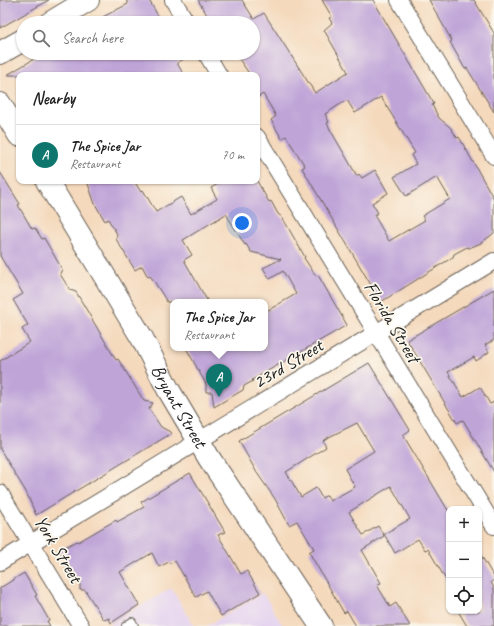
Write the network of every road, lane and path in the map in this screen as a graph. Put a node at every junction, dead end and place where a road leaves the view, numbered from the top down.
1 (88, 0) edge
2 (174, 0) edge
3 (399, 0) edge
4 (62, 16) edge
5 (184, 16) edge
6 (16, 44) edge
7 (0, 54) edge
8 (210, 60) edge
9 (217, 72) edge
10 (0, 104) edge
11 (16, 130) edge
12 (260, 142) edge
13 (494, 156) edge
14 (49, 184) edge
15 (494, 261) edge
16 (376, 333) junction
17 (199, 441) junction
18 (0, 493) edge
19 (494, 526) edge
20 (30, 543) junction
21 (0, 562) edge
22 (81, 626) edge
23 (126, 626) edge
24 (134, 626) edge
25 (321, 626) edge

1 - 4 street
2 - 5 street
3 - 13 street
6 - 7 street
8 - 9 street
10 - 11 street
12 - 16 street, Florida Street
14 - 17 street, Bryant Street
15 - 16 street, 23rd Street
16 - 17 street, 23rd Street
16 - 19 street, Florida Street
17 - 20 street, 23rd Street
17 - 25 street, Bryant Street
18 - 20 street, York Street
20 - 21 street, 23rd Street
20 - 22 street, York Street
23 - 24 lane

